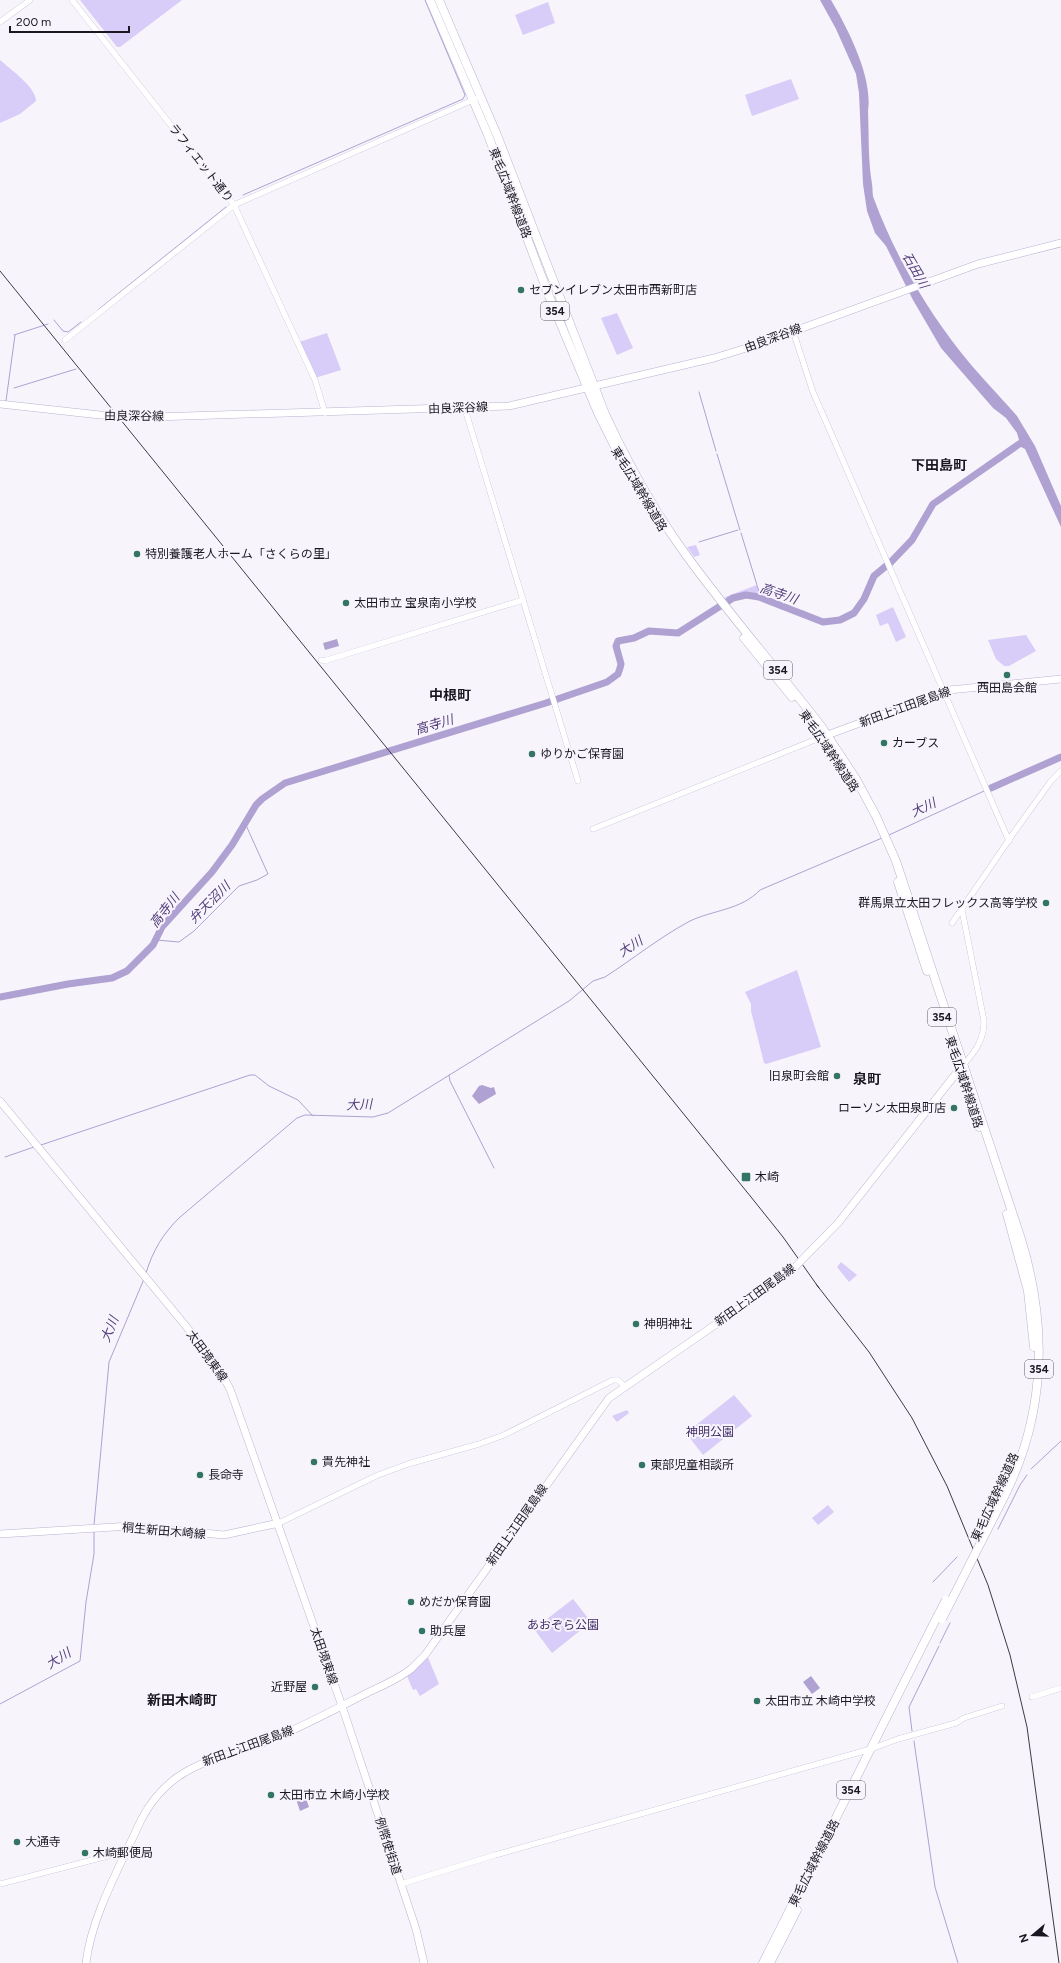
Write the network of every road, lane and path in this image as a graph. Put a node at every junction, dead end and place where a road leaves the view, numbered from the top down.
1 (30, 0) edge
2 (72, 0) edge
3 (430, 0) edge
4 (439, 0) edge
5 (0, 22) edge
6 (477, 98) junction
7 (234, 205) junction
8 (1061, 243) edge
9 (793, 331) junction
10 (65, 340) dead end
11 (591, 386) junction
12 (0, 404) edge
13 (465, 409) junction
14 (325, 412) junction
15 (523, 600) junction
16 (320, 660) dead end
17 (1061, 679) edge
18 (943, 691) junction
19 (825, 736) junction
20 (1061, 771) edge
21 (578, 781) dead end
22 (593, 829) dead end
23 (1009, 841) junction
24 (962, 910) junction
25 (967, 934) junction
26 (962, 1068) junction
27 (0, 1101) edge
28 (1013, 1214) junction
29 (1016, 1241) junction
30 (624, 1386) junction
31 (1002, 1494) junction
32 (279, 1523) junction
33 (0, 1534) edge
34 (940, 1618) junction
35 (1061, 1688) edge
36 (1032, 1697) dead end
37 (342, 1706) junction
38 (1002, 1706) dead end
39 (879, 1745) junction
40 (871, 1749) junction
41 (127, 1852) junction
42 (0, 1884) edge
43 (401, 1884) junction
44 (86, 1963) edge
45 (424, 1963) edge
46 (763, 1963) edge
47 (770, 1963) edge

1 - 5 street
2 - 7 street, ラフィエット通り
3 - 6 highway, 東毛広域幹線道路 / 354
4 - 6 highway, 東毛広域幹線道路 / 354
6 - 7 street
6 - 11 highway, 東毛広域幹線道路 / 354
7 - 10 street
7 - 14 street, ラフィエット通り
8 - 9 main road, 由良深谷線
9 - 11 main road, 由良深谷線
9 - 18 street
11 - 13 main road, 由良深谷線
11 - 19 highway, 東毛広域幹線道路 / 354
12 - 14 main road, 由良深谷線
13 - 14 main road, 由良深谷線
13 - 15 street
15 - 16 street
15 - 21 street
17 - 18 main road, 新田上江田尾島線
18 - 19 main road, 新田上江田尾島線
18 - 23 street
19 - 22 street
19 - 26 highway, 東毛広域幹線道路 / 354
20 - 23 street
23 - 24 street
24 - 25 street
24 - 25 street
25 - 26 street
26 - 28 highway, 東毛広域幹線道路 / 354
26 - 29 highway, 東毛広域幹線道路 / 354
26 - 30 main road, 新田上江田尾島線, bridge
27 - 32 main road, 太田境東線
28 - 29 highway
28 - 31 highway, 東毛広域幹線道路 / 354
29 - 31 highway, 東毛広域幹線道路 / 354
30 - 32 street
30 - 37 main road, 新田上江田尾島線
31 - 34 highway, 東毛広域幹線道路 / 354, bridge
32 - 33 main road, 桐生新田木崎線
32 - 37 main road, 太田境東線
34 - 39 highway, 東毛広域幹線道路 / 354
34 - 40 highway, 東毛広域幹線道路 / 354
35 - 36 street
37 - 41 main road, 新田上江田尾島線
37 - 43 main road, 例幣使街道
38 - 39 street
39 - 40 street
39 - 47 highway, 東毛広域幹線道路 / 354
40 - 43 street
40 - 46 highway, 東毛広域幹線道路 / 354
41 - 42 street
41 - 44 main road, 新田上江田尾島線
43 - 45 main road, 例幣使街道

